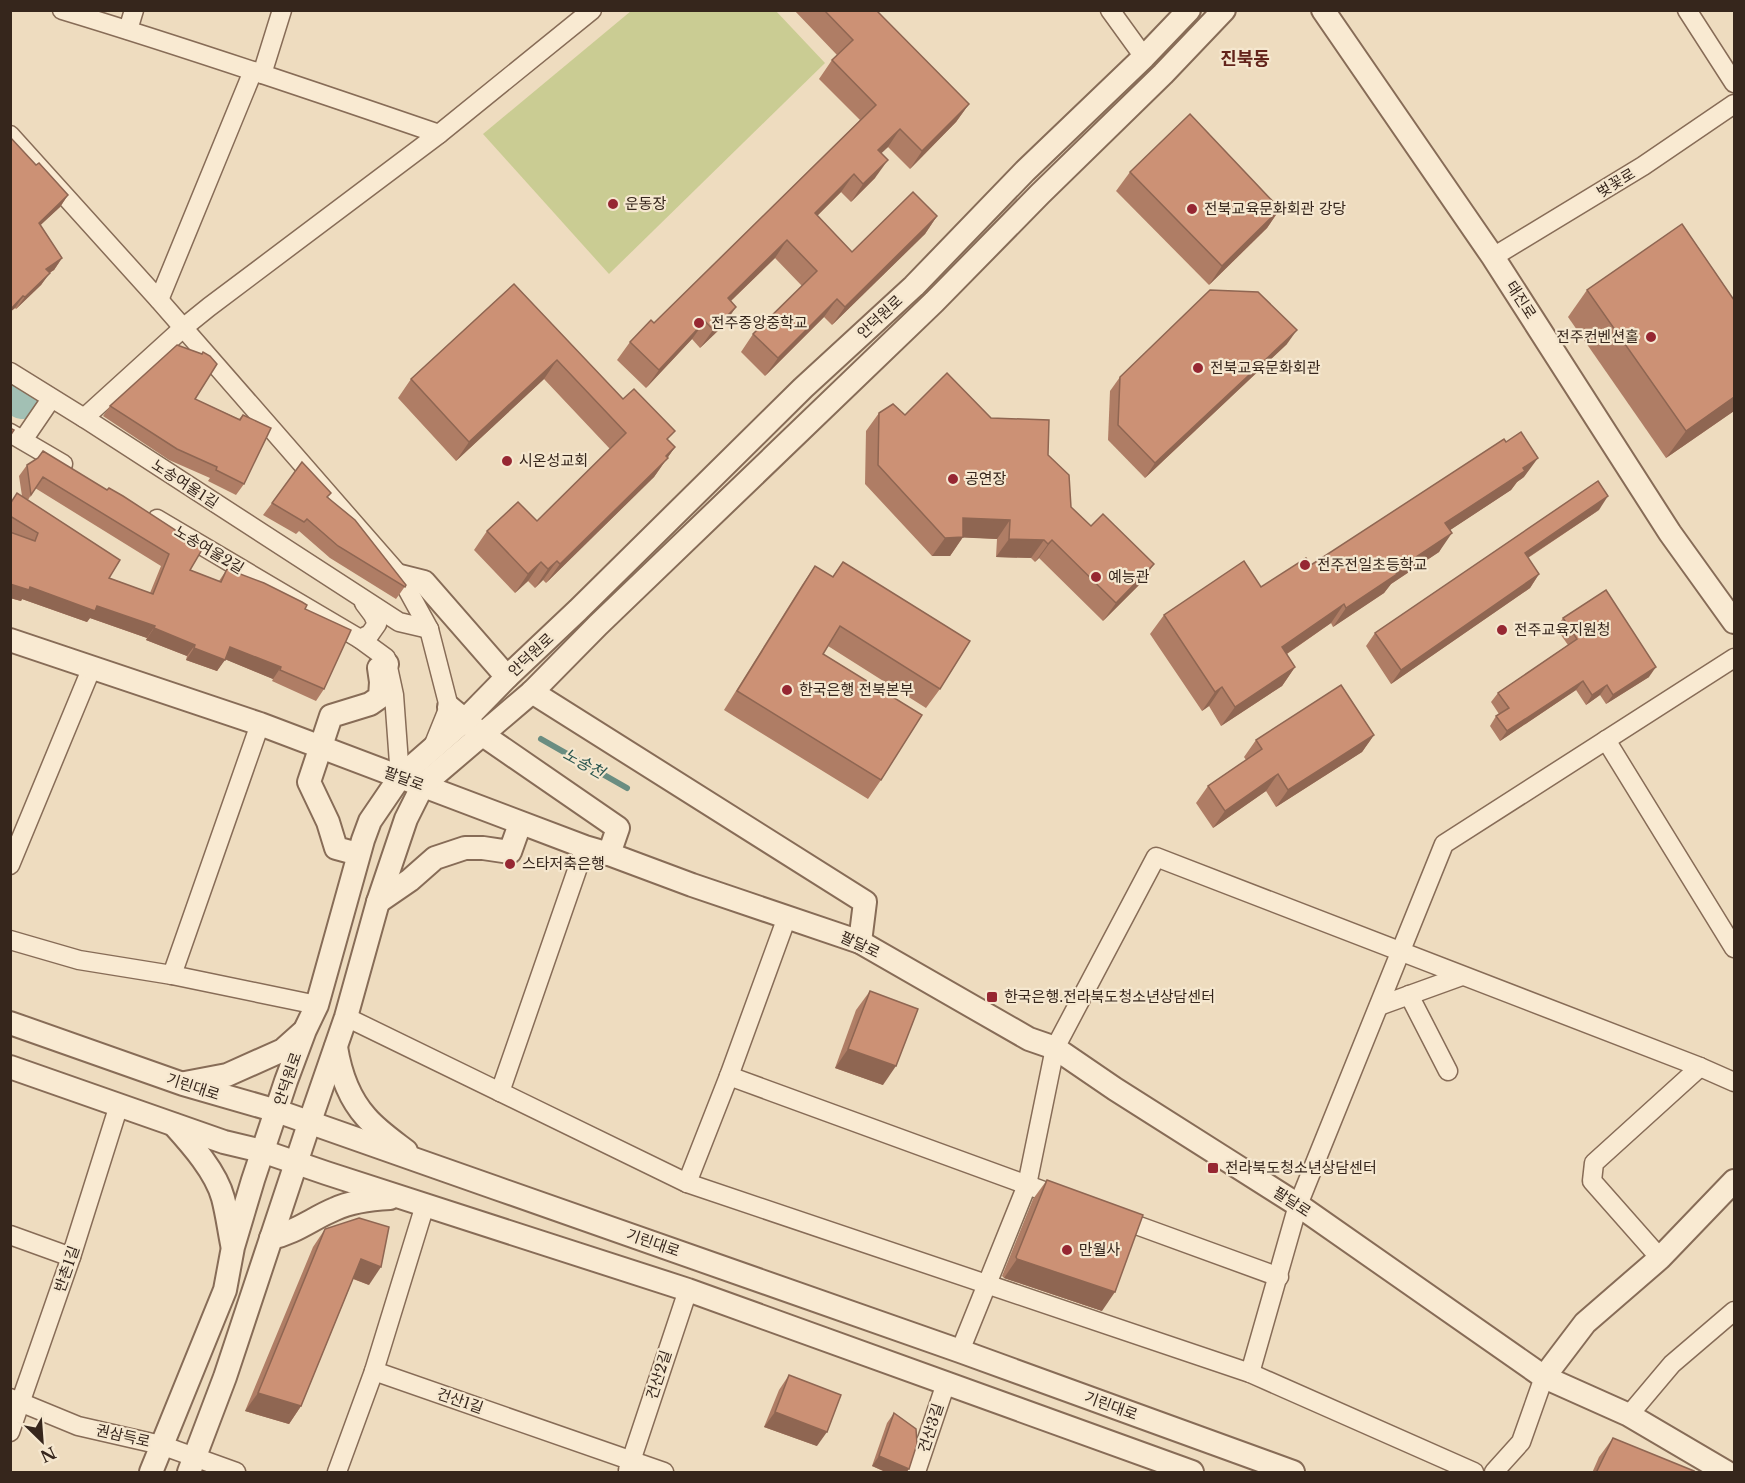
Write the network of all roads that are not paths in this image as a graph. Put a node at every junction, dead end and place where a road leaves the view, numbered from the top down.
1 (62, 10) edge
2 (134, 10) edge
3 (282, 10) edge
4 (592, 10) edge
5 (1110, 10) edge
6 (1189, 10) edge
7 (1224, 10) edge
8 (1323, 10) edge
9 (1687, 10) edge
10 (128, 30) junction
11 (1144, 57) junction
12 (257, 72) junction
13 (1734, 83) edge
14 (1734, 104) edge
15 (439, 134) junction
16 (10, 135) edge
17 (1493, 257) junction
18 (159, 300) junction
19 (183, 328) junction
20 (10, 372) edge
21 (51, 399) junction
22 (84, 418) junction
23 (17, 436) edge
24 (74, 470) edge
25 (146, 513) edge
26 (400, 576) junction
27 (359, 597) junction
28 (1734, 622) edge
29 (429, 628) junction
30 (360, 639) junction
31 (10, 640) edge
32 (1734, 658) edge
33 (387, 664) junction
34 (92, 667) junction
35 (507, 677) junction
36 (532, 692) junction
37 (456, 714) junction
38 (260, 724) junction
39 (483, 735) junction
40 (1606, 740) junction
41 (320, 747) junction
42 (432, 750) junction
43 (400, 777) junction
44 (423, 785) junction
45 (520, 824) junction
46 (585, 848) junction
47 (13, 852) edge
48 (358, 854) junction
49 (609, 854) junction
50 (378, 902) junction
51 (787, 917) junction
52 (10, 940) edge
53 (860, 942) junction
54 (1734, 948) edge
55 (1401, 952) junction
56 (172, 975) junction
57 (1462, 976) junction
58 (1409, 995) junction
59 (317, 1005) junction
60 (1379, 1006) junction
61 (346, 1017) junction
62 (10, 1023) edge
63 (305, 1030) junction
64 (336, 1047) junction
65 (1055, 1048) junction
66 (10, 1067) edge
67 (1700, 1067) junction
68 (1448, 1071) dead end
69 (729, 1076) junction
70 (1734, 1082) edge
71 (183, 1084) junction
72 (500, 1092) junction
73 (119, 1105) junction
74 (277, 1111) junction
75 (173, 1124) junction
76 (309, 1124) junction
77 (262, 1151) junction
78 (417, 1160) junction
79 (296, 1163) junction
80 (1734, 1181) edge
81 (687, 1183) junction
82 (1027, 1185) junction
83 (400, 1197) junction
84 (425, 1205) junction
85 (1082, 1205) edge
86 (1298, 1205) junction
87 (1104, 1213) edge
88 (10, 1235) edge
89 (271, 1238) junction
90 (232, 1247) junction
91 (71, 1257) junction
92 (1660, 1258) junction
93 (1279, 1277) junction
94 (988, 1284) junction
95 (688, 1290) junction
96 (1734, 1311) edge
97 (960, 1351) junction
98 (374, 1371) junction
99 (1250, 1373) junction
100 (1544, 1377) junction
101 (946, 1383) junction
102 (16, 1401) edge
103 (1629, 1415) junction
104 (10, 1432) edge
105 (161, 1445) junction
106 (192, 1465) edge
107 (629, 1467) edge
108 (1190, 1472) edge
109 (152, 1473) edge
110 (236, 1473) edge
111 (337, 1473) edge
112 (664, 1473) edge
113 (916, 1473) edge
114 (1293, 1473) edge
115 (1474, 1473) edge
116 (1494, 1473) edge
117 (1726, 1473) edge

1 - 10 street
2 - 10 street
3 - 12 street
4 - 15 street
5 - 11 street
6 - 11 street, 안덕원로
7 - 36 street, 안덕원로
8 - 17 street, 태진로
9 - 13 street
10 - 12 street
11 - 35 street, 안덕원로
12 - 15 street
12 - 18 street
14 - 17 street, 벚꽃로
15 - 19 street
16 - 18 street
17 - 28 street, 태진로
18 - 19 street
19 - 22 street
19 - 26 street
20 - 21 street, 노송여울1길
21 - 22 street, 노송여울1길
21 - 23 street
22 - 27 street, 노송여울1길
23 - 24 street
25 - 30 street, 노송여울2길
26 - 29 street
26 - 35 street
27 - 29 street, 노송여울1길
27 - 30 street
29 - 37 street
30 - 33 street, 노송여울2길
31 - 34 street, 팔달로
32 - 40 street
33 - 41 street
33 - 43 street
34 - 38 street, 팔달로
34 - 47 street
35 - 37 street, 안덕원로
36 - 39 street, 안덕원로
36 - 53 street
37 - 39 street
37 - 42 street, 안덕원로
38 - 41 street, 팔달로
38 - 56 street
39 - 44 street, 안덕원로
39 - 49 street
40 - 54 street
40 - 55 street
41 - 43 street, 팔달로
41 - 48 street
42 - 43 street, 안덕원로
42 - 44 street
43 - 44 street, 팔달로
43 - 48 street, 안덕원로
44 - 45 street, 팔달로
44 - 50 street
45 - 46 street, 팔달로
45 - 50 street
46 - 49 street, 팔달로
46 - 72 street
48 - 59 street, 안덕원로
49 - 51 street, 팔달로
50 - 61 street
51 - 53 street, 팔달로
51 - 69 street
52 - 56 street
53 - 65 street, 팔달로
55 - 57 street
55 - 60 street
55 - 65 street
56 - 59 street
57 - 58 street
57 - 67 street
58 - 60 street
58 - 68 street
59 - 63 street, 안덕원로
60 - 86 street
61 - 64 street
61 - 72 street
62 - 71 street, 기린대로
63 - 71 street
63 - 74 street, 안덕원로
64 - 76 street
64 - 78 street
65 - 82 street
65 - 86 street, 팔달로
66 - 73 street
67 - 70 street
67 - 92 street
69 - 81 street
69 - 82 street
71 - 74 street, 기린대로
72 - 81 street
73 - 75 street
73 - 91 street, 반촌1길
74 - 76 street, 기린대로
74 - 77 street, 안덕원로
75 - 77 street
75 - 90 street
76 - 78 street, 기린대로
76 - 79 street
77 - 79 street
77 - 90 street, 안덕원로
78 - 97 street, 기린대로
79 - 83 street
79 - 89 street
80 - 92 street
81 - 94 street
82 - 85 street
82 - 94 street
83 - 84 street
83 - 89 street
84 - 95 street
84 - 98 street
86 - 93 street
86 - 100 street, 팔달로
87 - 93 street
88 - 91 street
89 - 106 street
90 - 105 street, 안덕원로
91 - 102 street, 반촌1길
92 - 100 street
93 - 99 street
94 - 97 street
94 - 99 street
95 - 101 street
95 - 107 street, 건산2길
96 - 103 street
97 - 114 street, 기린대로
98 - 107 street, 건산1길
98 - 111 street
99 - 115 street
100 - 103 street, 팔달로
100 - 116 street
101 - 108 street
101 - 113 street, 건산3길
102 - 104 street, 반촌1길
102 - 105 street, 권삼득로
103 - 117 street, 팔달로
105 - 106 street, 권삼득로
105 - 109 street, 안덕원로
106 - 110 street, 권삼득로
107 - 112 street

